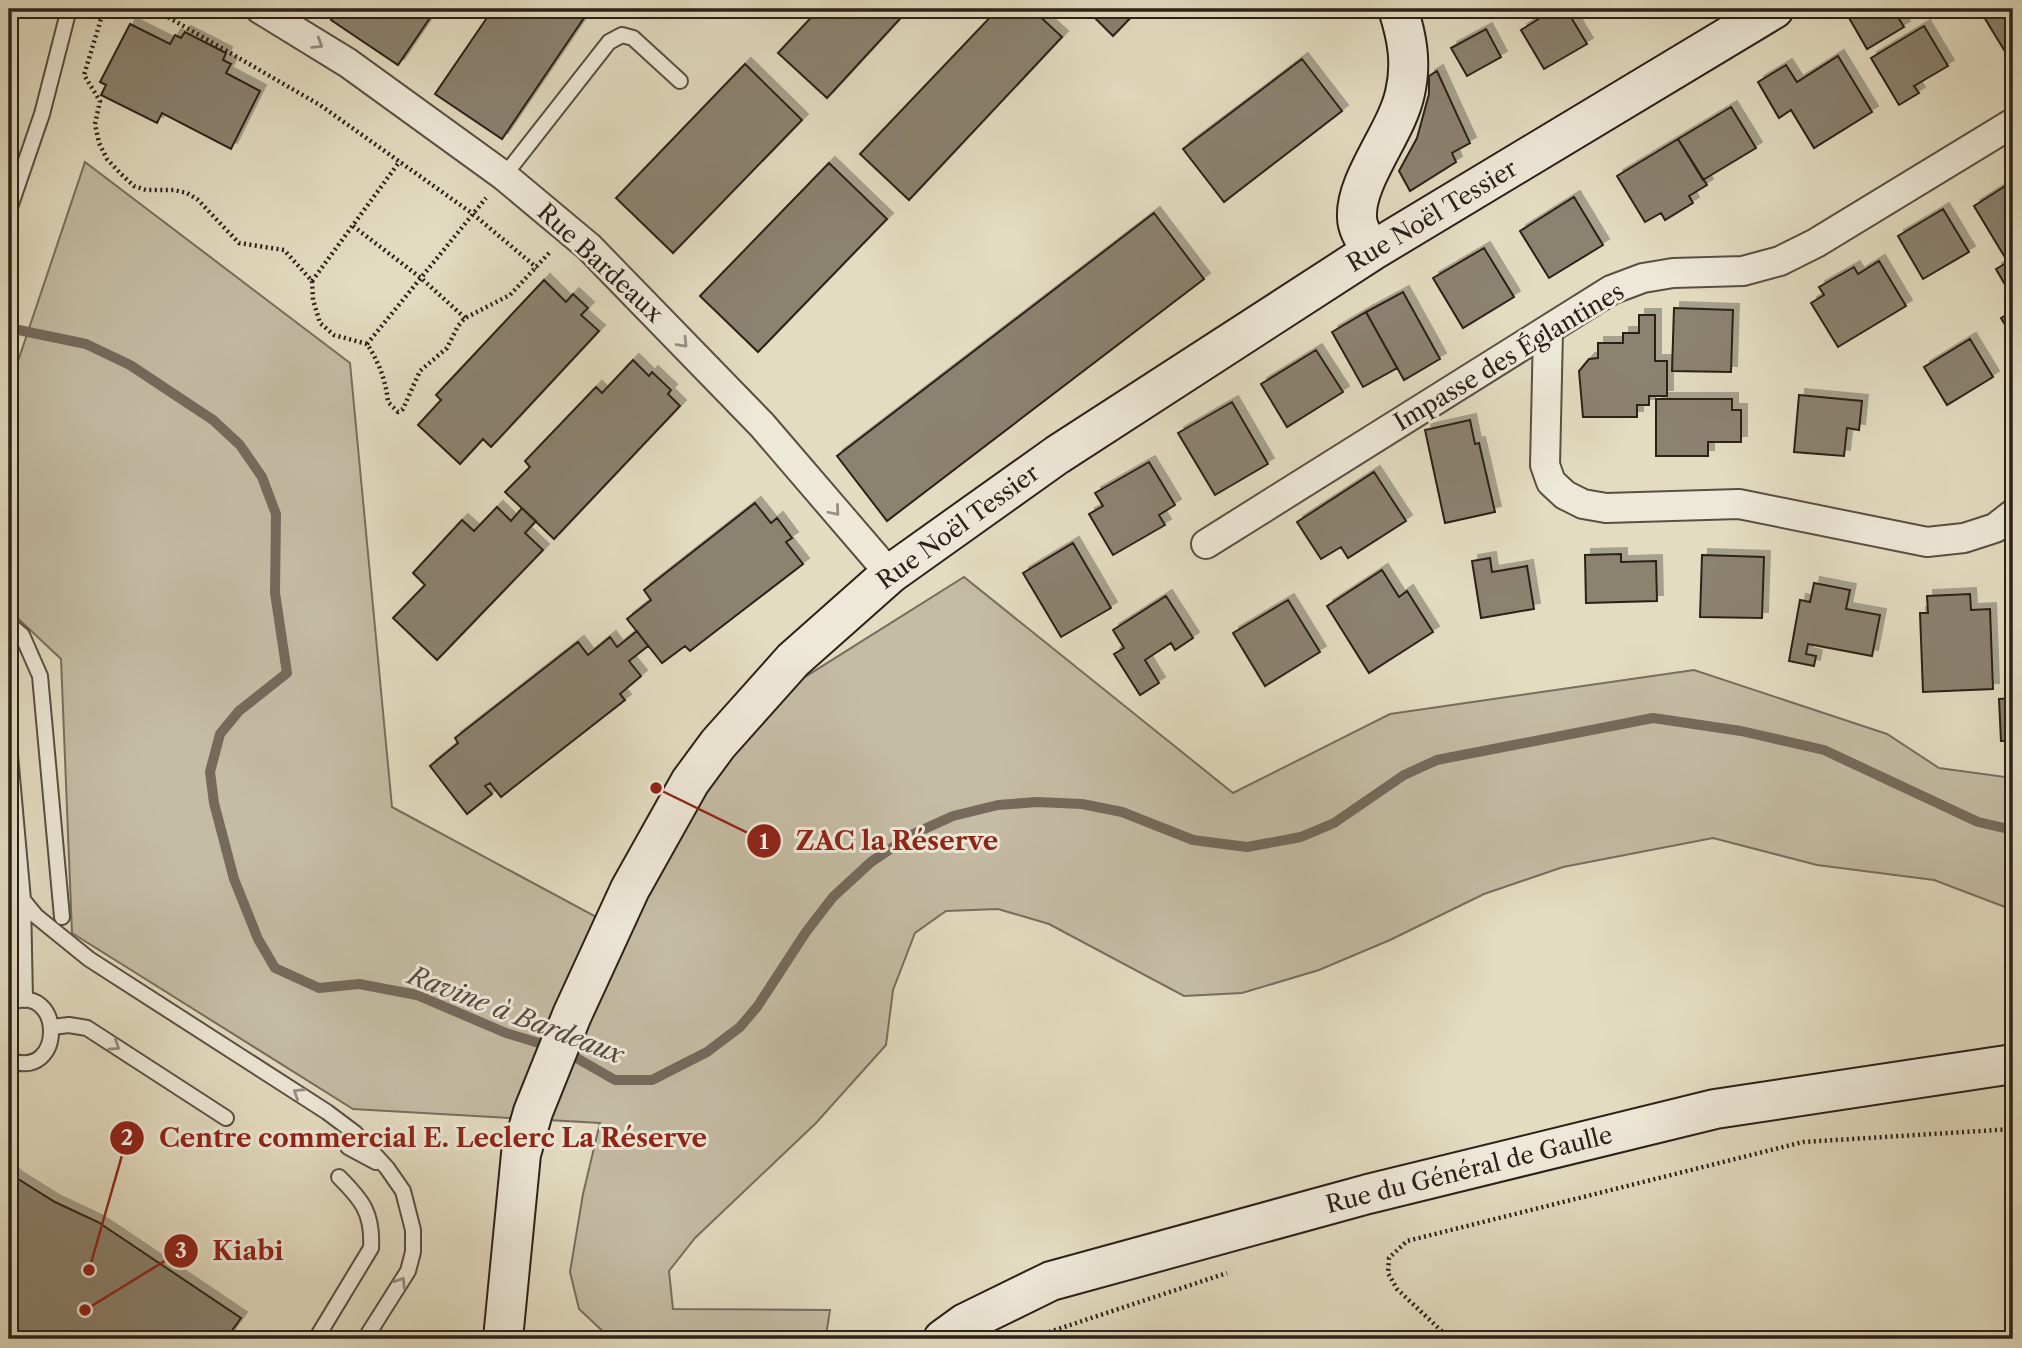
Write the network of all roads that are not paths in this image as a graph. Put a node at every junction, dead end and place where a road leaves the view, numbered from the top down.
1 (69, 9) edge
2 (260, 9) edge
3 (1398, 9) edge
4 (1774, 9) edge
5 (289, 16) edge
6 (680, 82) dead end
7 (2013, 123) edge
8 (504, 176) junction
9 (9, 210) edge
10 (1372, 251) junction
11 (1548, 332) junction
12 (2013, 514) edge
13 (1206, 544) dead end
14 (890, 574) junction
15 (9, 624) edge
16 (9, 744) edge
17 (23, 900) junction
18 (62, 917) dead end
19 (25, 1000) junction
20 (9, 1003) edge
21 (52, 1027) junction
22 (9, 1060) edge
23 (2013, 1064) edge
24 (226, 1118) dead end
25 (348, 1147) dead end
26 (387, 1168) junction
27 (339, 1177) dead end
28 (316, 1339) edge
29 (365, 1339) edge
30 (503, 1339) edge
31 (943, 1339) edge

1 - 9 lane
2 - 5 street, Rue Bardeaux
3 - 10 street
4 - 10 street, Rue Noël Tessier
5 -> 8 street, Rue Bardeaux
6 - 8 lane
7 - 11 street, Impasse des Églantines
8 -> 14 street, Rue Bardeaux
10 - 14 street, Rue Noël Tessier
11 - 12 street
11 - 13 street, Impasse des Églantines
14 - 30 street, Rue Noël Tessier
15 - 18 lane
16 - 17 lane
17 - 19 lane
26 -> 17 lane
19 - 20 lane
19 - 21 lane
21 - 22 lane
21 -> 24 lane
23 - 31 street, Rue du Général de Gaulle
25 - 26 lane
29 -> 26 lane
27 - 28 lane

